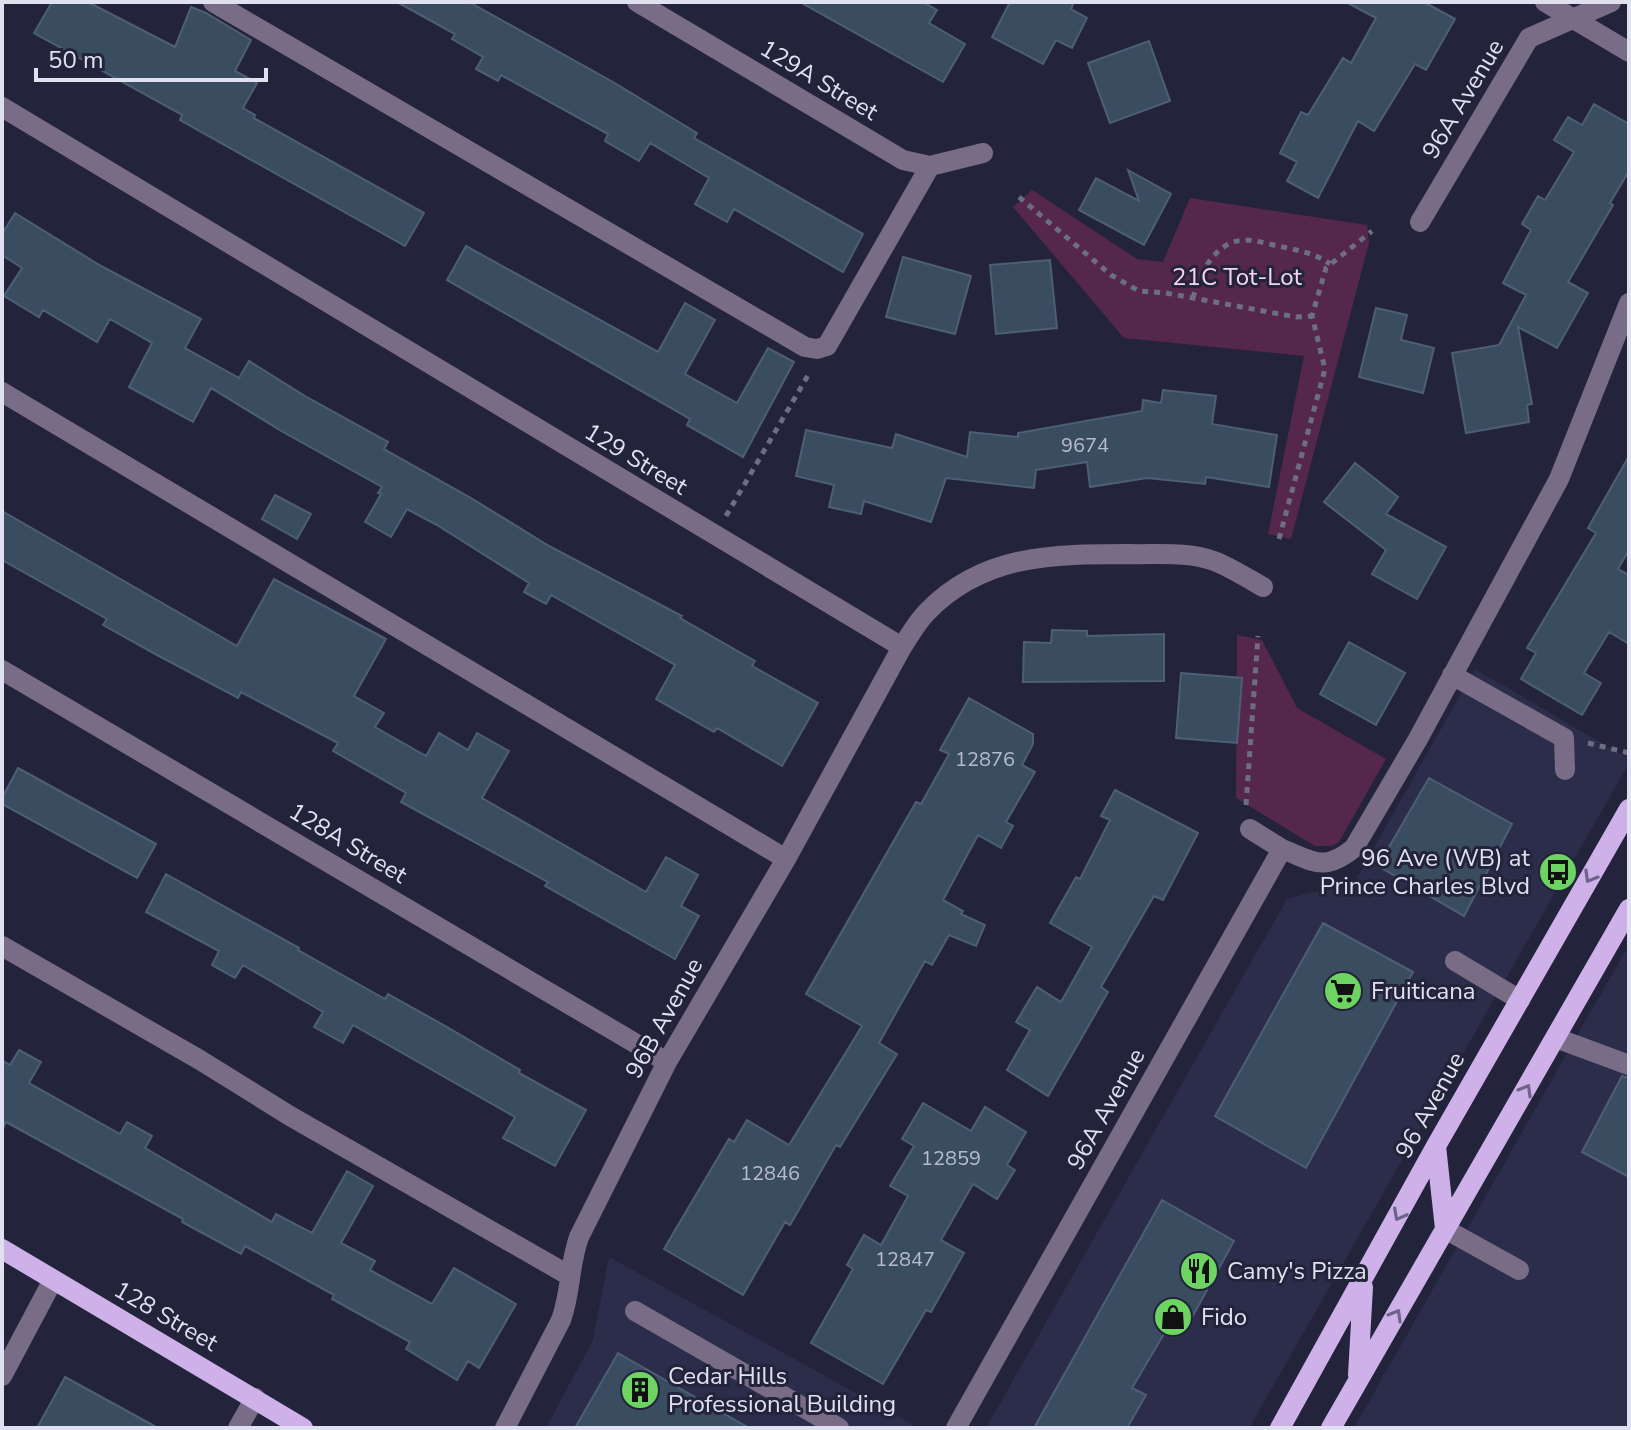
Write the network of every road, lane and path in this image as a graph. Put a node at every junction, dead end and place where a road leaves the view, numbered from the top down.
1 (213, 2) edge
2 (637, 2) edge
3 (1545, 2) edge
4 (1611, 2) edge
5 (1572, 18) junction
6 (1629, 52) edge
7 (2, 107) edge
8 (983, 153) dead end
9 (930, 166) junction
10 (1019, 197) dead end
11 (1420, 222) dead end
12 (1372, 231) dead end
13 (1330, 264) junction
14 (1193, 298) junction
15 (1629, 303) edge
16 (1312, 316) junction
17 (815, 365) dead end
18 (2, 392) edge
19 (724, 519) dead end
20 (1279, 539) dead end
21 (1263, 587) dead end
22 (1258, 636) dead end
23 (902, 647) junction
24 (2, 670) edge
25 (1452, 675) junction
26 (1564, 738) junction
27 (1629, 753) edge
28 (1565, 770) dead end
29 (1246, 806) dead end
30 (1629, 809) edge
31 (1250, 829) dead end
32 (1282, 849) junction
33 (786, 859) junction
34 (1629, 909) edge
35 (2, 946) edge
36 (1455, 961) dead end
37 (1520, 1000) junction
38 (1556, 1038) junction
39 (667, 1062) junction
40 (1629, 1065) edge
41 (1436, 1146) junction
42 (1445, 1229) junction
43 (2, 1249) edge
44 (1519, 1270) dead end
45 (570, 1276) junction
46 (53, 1280) junction
47 (1364, 1280) junction
48 (635, 1311) dead end
49 (2, 1376) edge
50 (1357, 1383) junction
51 (255, 1398) junction
52 (238, 1428) edge
53 (303, 1428) edge
54 (505, 1428) edge
55 (839, 1428) edge
56 (956, 1428) edge
57 (1280, 1428) edge
58 (1331, 1428) edge

1 - 9 street
2 - 9 street, 129A Street
3 - 5 street
4 - 5 street, 96A Avenue
5 - 6 street
5 - 11 street, 96A Avenue
7 - 23 street, 129 Street
8 - 9 street
10 - 14 path
12 - 13 path
13 - 14 path
13 - 16 path
14 - 16 path
15 - 25 street
16 - 20 path
17 - 19 path
18 - 33 street
21 - 23 street
22 - 29 path
23 - 33 street, 96B Avenue
24 - 39 street, 128A Street
25 - 26 street
25 - 32 street
26 - 27 path
26 - 28 street
30 -> 37 main road, 96 Avenue
31 - 32 street
32 - 56 street, 96A Avenue
33 - 39 street, 96B Avenue
34 - 38 main road
35 - 45 street
36 - 37 street
37 - 41 main road, 96 Avenue
38 - 40 street
42 -> 38 main road
39 - 45 street, 96B Avenue
41 - 42 main road
41 -> 47 main road, 96 Avenue
42 - 44 street
50 -> 42 main road
43 - 46 main road, 128 Street
45 - 54 street, 96B Avenue
46 - 49 street
46 - 51 main road, 128 Street
47 - 50 main road
47 - 57 main road, 96 Avenue
48 - 55 street
50 - 58 main road
51 - 52 street
51 - 53 main road, 128 Street

